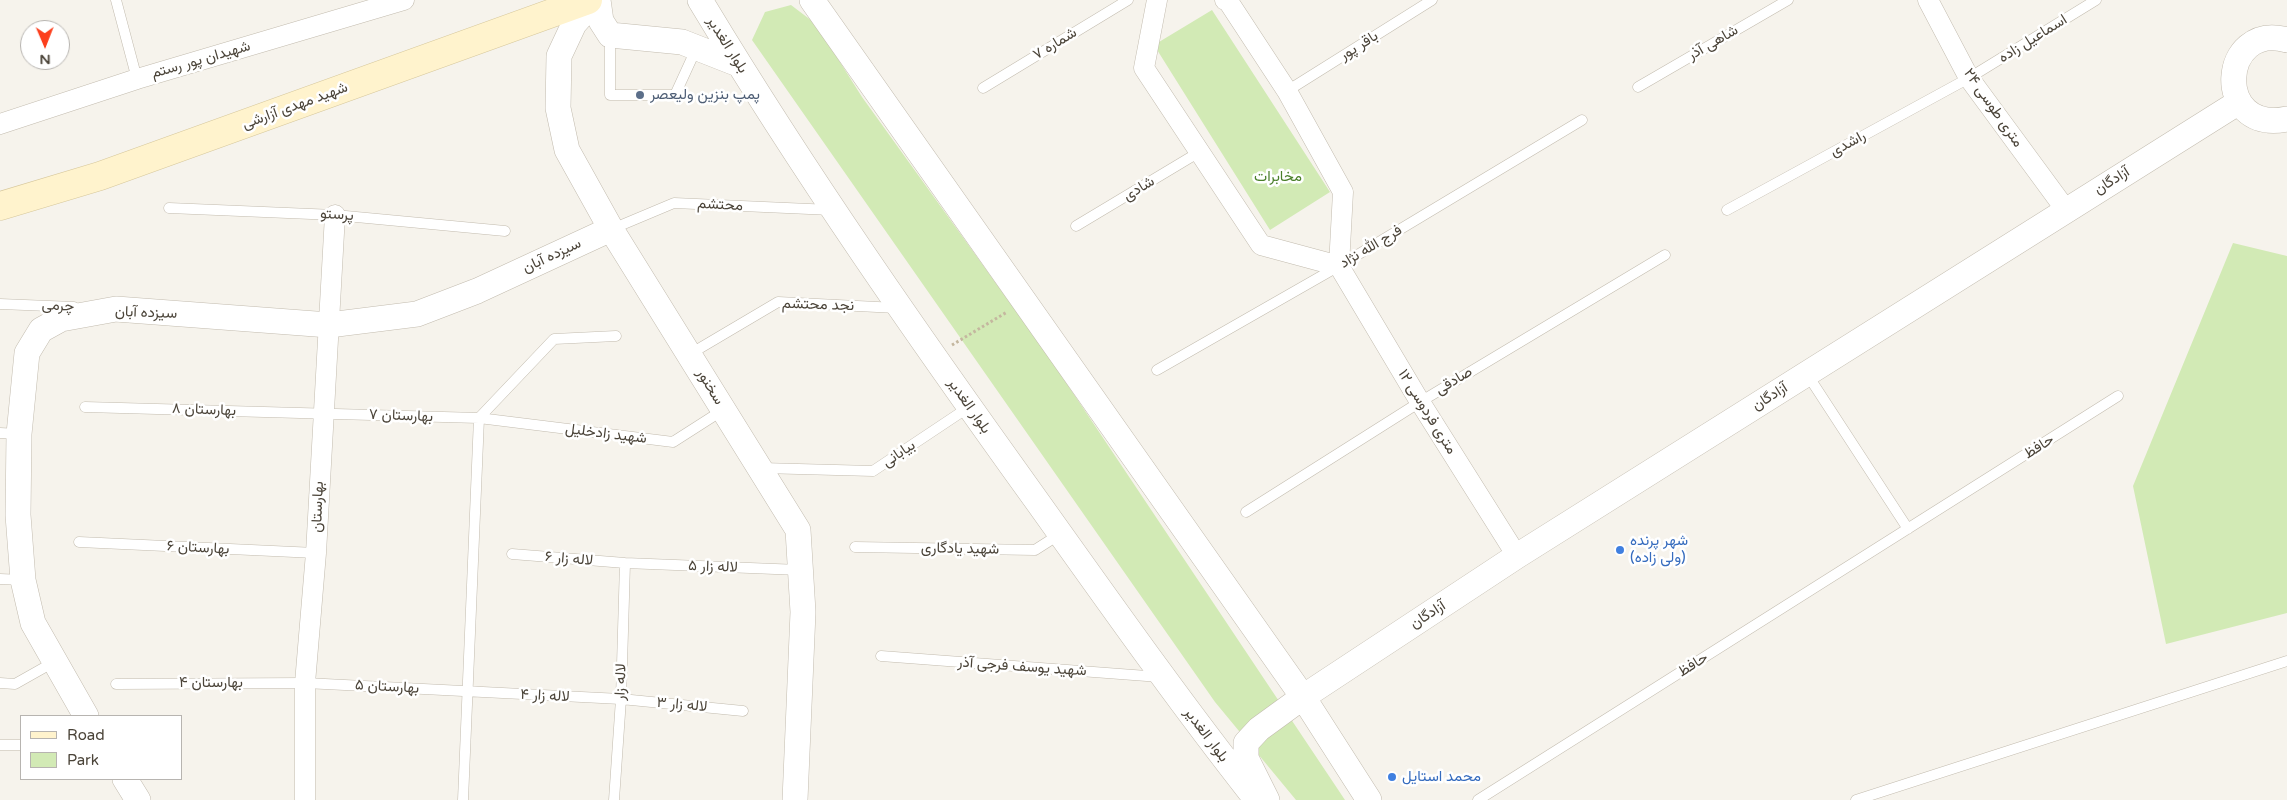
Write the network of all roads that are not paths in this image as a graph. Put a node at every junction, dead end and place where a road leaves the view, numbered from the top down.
1 (116, 0) edge
2 (404, 0) edge
3 (588, 0) edge
4 (596, 0) edge
5 (700, 0) edge
6 (812, 0) edge
7 (1128, 0) edge
8 (1157, 0) edge
9 (1225, 0) edge
10 (1432, 0) edge
11 (1788, 0) edge
12 (1928, 0) edge
13 (2096, 0) edge
14 (610, 35) junction
15 (2287, 40) edge
16 (697, 46) junction
17 (738, 64) junction
18 (1969, 78) junction
19 (137, 79) junction
20 (1638, 87) dead end
21 (983, 88) dead end
22 (1287, 91) junction
23 (2239, 102) junction
24 (2287, 119) edge
25 (1582, 120) dead end
26 (0, 124) edge
27 (1201, 152) junction
28 (0, 206) edge
29 (169, 208) dead end
30 (835, 210) junction
31 (1727, 210) dead end
32 (2066, 210) junction
33 (335, 214) junction
34 (1076, 226) dead end
35 (611, 229) junction
36 (505, 231) dead end
37 (1665, 255) dead end
38 (1339, 266) junction
39 (0, 304) edge
40 (900, 308) junction
41 (116, 309) junction
42 (329, 325) junction
43 (616, 336) dead end
44 (690, 354) junction
45 (1157, 370) dead end
46 (1807, 374) junction
47 (2118, 396) dead end
48 (1420, 402) junction
49 (86, 407) dead end
50 (969, 407) junction
51 (724, 410) junction
52 (322, 414) junction
53 (479, 418) junction
54 (9, 434) edge
55 (760, 468) junction
56 (1246, 512) dead end
57 (1908, 529) junction
58 (1060, 534) junction
59 (79, 542) dead end
60 (854, 546) dead end
61 (316, 553) junction
62 (512, 554) dead end
63 (1517, 556) junction
64 (625, 564) junction
65 (801, 570) junction
66 (11, 580) edge
67 (881, 656) dead end
68 (2287, 661) edge
69 (54, 662) junction
70 (1164, 678) junction
71 (0, 683) edge
72 (305, 683) junction
73 (116, 684) dead end
74 (469, 692) junction
75 (1303, 697) junction
76 (621, 699) junction
77 (743, 710) dead end
78 (85, 715) edge
79 (0, 745) edge
80 (20, 745) edge
81 (125, 780) edge
82 (138, 800) edge
83 (306, 800) edge
84 (463, 800) edge
85 (614, 800) edge
86 (795, 800) edge
87 (1256, 800) edge
88 (1267, 800) edge
89 (1369, 800) edge
90 (1478, 800) edge
91 (1856, 800) edge

1 - 19 lane
2 - 19 street, شهیدان پور رستم
3 - 28 main road, شهید مهدی آزارشی
4 - 14 street
4 - 35 street, سخنور
5 - 17 street, بلوار الغدیر
6 - 75 street
7 - 21 lane, شماره ۷
8 - 27 street
9 - 22 street
10 - 22 lane, باقر پور
11 - 20 lane, شاهی آذر
12 - 18 street, ۲۴ متری طوسی
13 - 18 lane, اسماعیل زاده
14 - 16 street
14 - 16 lane
15 - 23 street
16 - 17 street
17 - 30 street, بلوار الغدیر
18 - 31 lane, راشدی
18 - 32 street, ۲۴ متری طوسی
19 - 26 street, شهیدان پور رستم
22 - 38 street
23 - 24 street
23 - 32 street, آزادگان
25 - 38 lane, فرج الله نژاد
27 - 34 lane, شادی
27 - 38 street
29 - 33 lane, پرستو
30 - 35 lane, محتشم
30 - 40 street, بلوار الغدیر
32 - 46 street, آزادگان
33 - 36 lane, پرستو
33 - 42 street, بهارستان
35 - 42 street, سیزده آبان
35 - 44 street, سخنور
37 - 48 lane, صادقی
38 - 45 lane, فرج الله نژاد
38 - 48 street, ۱۲ متری فردوسی
39 - 41 lane, چرمی
40 - 44 lane, نجد محتشم
40 - 50 street, بلوار الغدیر
41 - 42 street, سیزده آبان
41 - 54 street, سیزده آبان
42 - 52 street, بهارستان
43 - 53 lane
44 - 51 street, سخنور
46 - 57 lane
46 - 63 street, آزادگان
47 - 57 lane, حافظ
48 - 56 lane, صادقی
48 - 63 street, ۱۲ متری فردوسی
49 - 52 lane, بهارستان ۸
50 - 55 lane, بیابانی
50 - 58 street, بلوار الغدیر
51 - 53 lane, شهید زادخلیل
51 - 55 street, سخنور
52 - 53 lane, بهارستان ۷
52 - 61 street, بهارستان
53 - 74 lane
54 - 66 street, سیزده آبان
55 - 65 street, سخنور
57 - 90 lane, حافظ
58 - 60 lane, شهید یادگاری
58 - 70 street, بلوار الغدیر
59 - 61 lane, بهارستان ۶
61 - 72 street, بهارستان
62 - 64 lane, لاله زار ۶
63 - 75 street, آزادگان
64 - 65 lane, لاله زار ۵
64 - 76 lane, لاله زار
65 - 86 street, سخنور
66 - 69 street, سیزده آبان
67 - 70 lane, شهید یوسف فرجی آذر
68 - 91 lane
69 - 71 lane
69 - 78 street, سیزده آبان
70 - 87 street, بلوار الغدیر
72 - 73 lane, بهارستان ۴
72 - 74 lane, بهارستان ۵
72 - 83 street, بهارستان
74 - 76 lane, لاله زار ۴
74 - 84 lane
75 - 88 street, آزادگان
75 - 89 street
76 - 77 lane, لاله زار ۳
76 - 85 lane, لاله زار
79 - 80 lane
81 - 82 street

